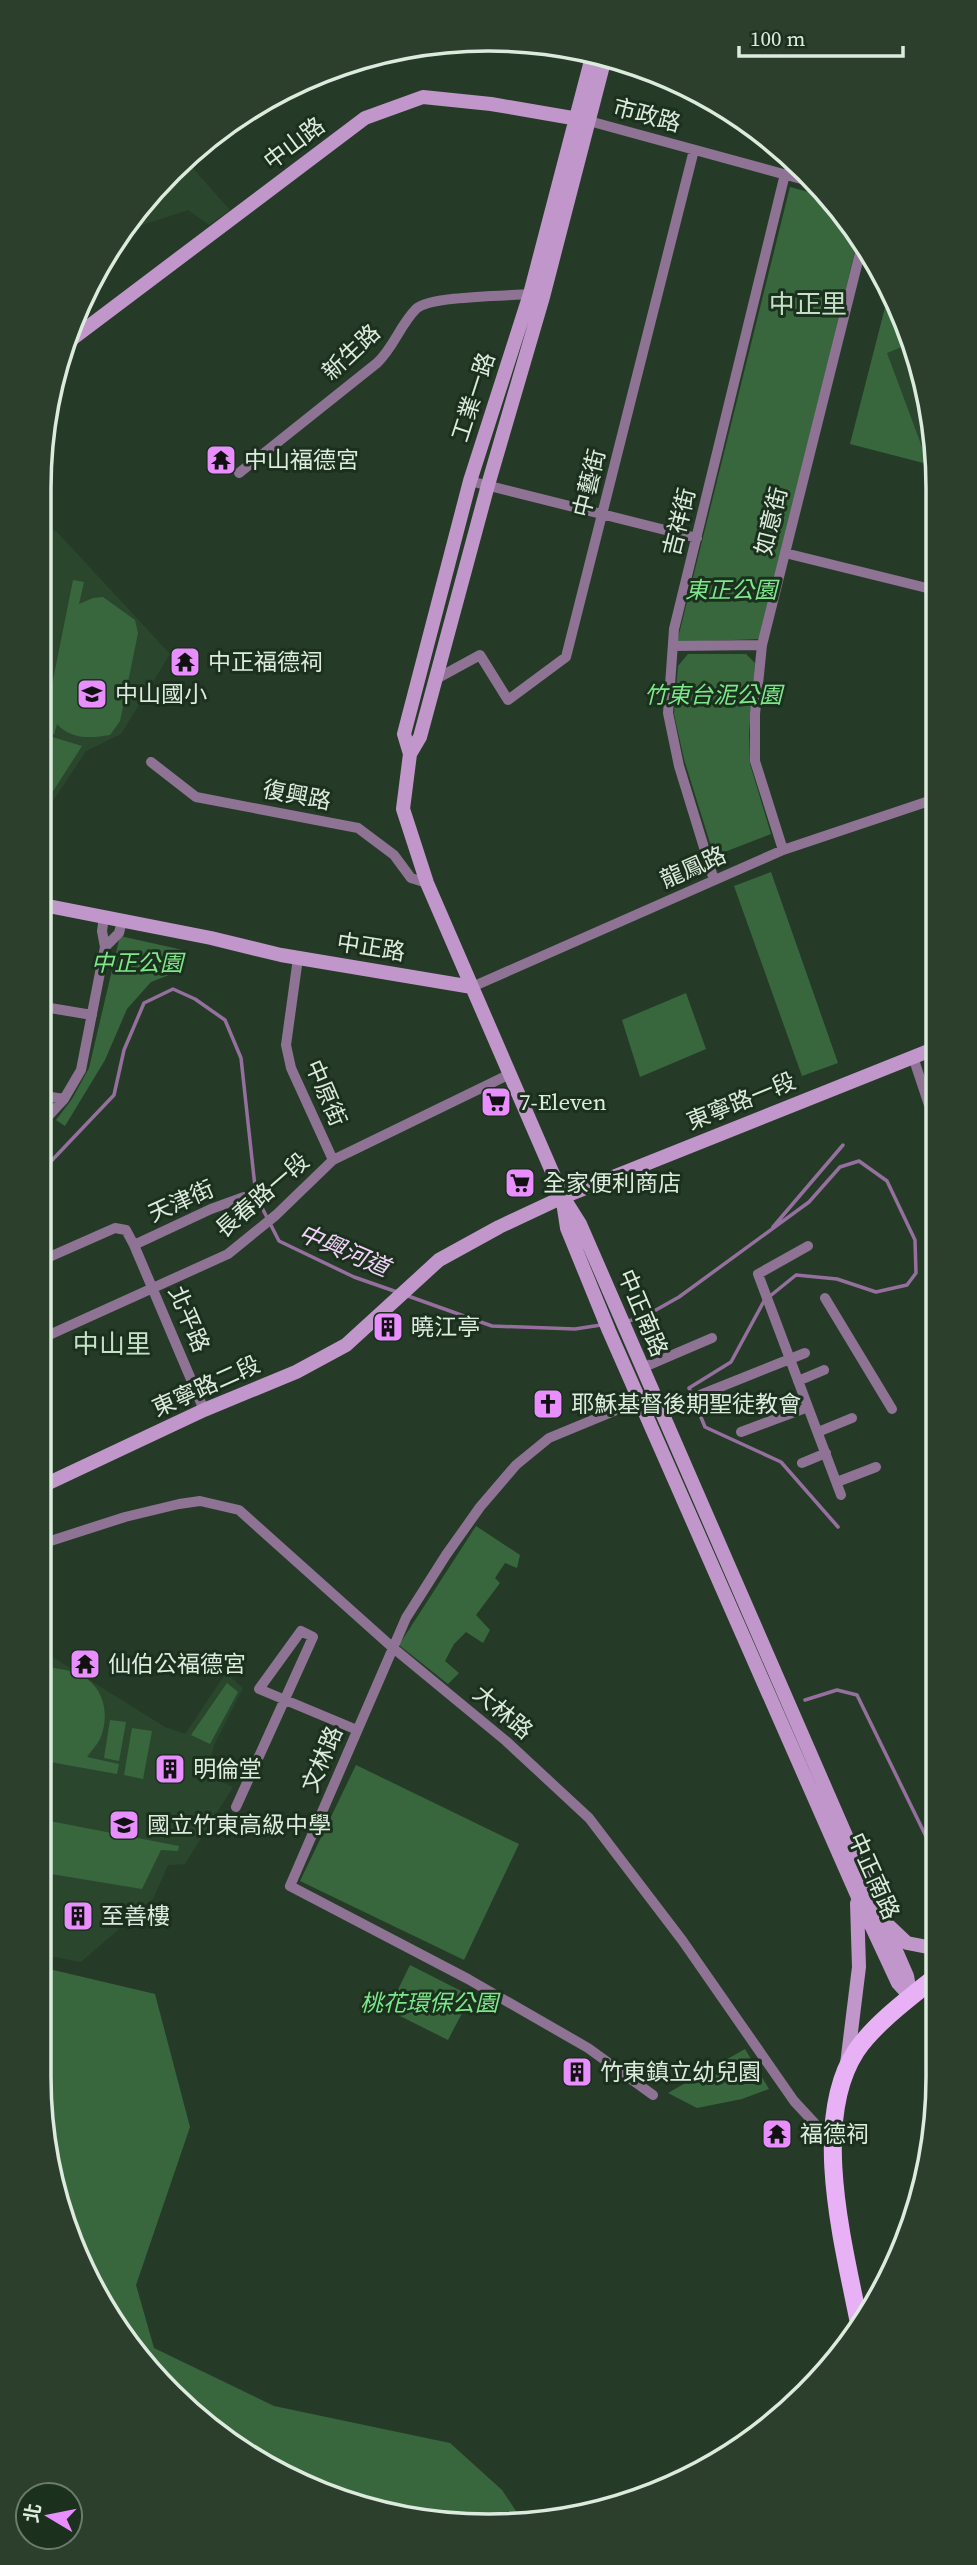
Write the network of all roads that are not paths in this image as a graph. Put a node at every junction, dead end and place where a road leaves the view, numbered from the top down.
1 (591, 63) edge
2 (602, 66) edge
3 (582, 119) junction
4 (694, 150) junction
5 (785, 174) junction
6 (796, 177) edge
7 (859, 256) edge
8 (536, 296) junction
9 (79, 333) edge
10 (239, 473) dead end
11 (470, 481) junction
12 (488, 485) junction
13 (603, 513) junction
14 (697, 538) junction
15 (785, 553) junction
16 (926, 588) edge
17 (762, 645) junction
18 (673, 646) junction
19 (436, 679) junction
20 (410, 754) junction
21 (151, 762) dead end
22 (926, 802) edge
23 (783, 850) junction
24 (714, 880) junction
25 (427, 883) junction
26 (51, 907) edge
27 (104, 918) junction
28 (122, 921) junction
29 (105, 947) junction
30 (298, 958) junction
31 (472, 986) junction
32 (51, 1008) edge
33 (92, 1015) junction
34 (926, 1052) edge
35 (913, 1057) junction
36 (510, 1074) junction
37 (926, 1096) edge
38 (51, 1097) edge
39 (64, 1099) junction
40 (51, 1113) edge
41 (332, 1160) junction
42 (244, 1197) dead end
43 (562, 1197) junction
44 (134, 1245) junction
45 (808, 1246) dead end
46 (51, 1256) edge
47 (153, 1290) junction
48 (825, 1298) dead end
49 (51, 1334) edge
50 (712, 1338) dead end
51 (805, 1353) dead end
52 (789, 1360) junction
53 (642, 1368) junction
54 (824, 1370) dead end
55 (798, 1381) junction
56 (646, 1398) junction
57 (808, 1407) junction
58 (892, 1409) dead end
59 (204, 1410) junction
60 (660, 1411) junction
61 (852, 1418) dead end
62 (741, 1432) dead end
63 (818, 1432) junction
64 (826, 1453) junction
65 (802, 1463) dead end
66 (876, 1467) dead end
67 (51, 1482) edge
68 (837, 1482) junction
69 (841, 1494) dead end
70 (51, 1541) edge
71 (392, 1647) junction
72 (285, 1701) junction
73 (357, 1730) junction
74 (236, 1807) dead end
75 (857, 1895) junction
76 (882, 1920) junction
77 (926, 1947) edge
78 (926, 1985) edge
79 (911, 1997) junction
80 (845, 2076) junction
81 (653, 2095) dead end
82 (832, 2143) junction
83 (857, 2312) edge

1 - 3 street, 工業一路
2 - 3 street, 工業一路
3 - 4 street, 市政路
3 - 8 street, 工業一路
3 - 9 street, 中山路
4 - 5 street, 市政路
4 - 13 street, 中藝街
5 - 6 street, 市政路
5 - 14 street, 吉祥街
7 - 15 street, 如意街
8 - 10 street, 新生路
8 - 11 street, 工業一路
8 - 12 street, 工業一路
11 - 12 street
11 - 20 street, 工業一路
12 - 13 street
12 - 19 street, 工業一路
13 - 14 street
13 - 19 street, 中藝街
14 - 18 street, 吉祥街
15 - 16 street
15 - 17 street, 如意街
17 - 18 street
17 - 23 street, 如意街
18 - 24 street, 吉祥街
19 - 20 street, 工業一路
20 - 25 street, 工業一路
21 - 25 street, 復興路
22 - 23 street, 龍鳳路
23 - 24 street, 龍鳳路
24 - 31 street, 龍鳳路
25 - 31 street, 工業一路
26 - 27 street, 中正路
27 - 28 street, 中正路
27 - 29 street
28 - 29 street
28 - 30 street, 中正路
29 - 33 street
30 - 31 street, 中正路
30 - 41 street, 中原街
31 - 36 street
32 - 33 street
33 - 39 street
34 - 35 street, 東寧路一段
35 - 37 street
35 - 43 street, 東寧路一段
36 - 41 street, 長春路一段
36 - 43 street
38 - 39 street
39 - 40 street
41 - 47 street, 長春路一段
42 - 44 street, 天津街
43 - 53 street, 中正南路
43 - 56 street, 中正南路
43 - 59 street, 東寧路二段
44 - 46 street
44 - 47 street, 北平路
45 - 52 street
47 - 49 street, 長春路一段
47 - 59 street, 北平路
48 - 58 street
50 - 53 street
51 - 52 street
52 - 55 street
52 - 60 street
53 - 56 street, 中正南路
54 - 55 street
55 - 57 street
56 - 60 street, 中正南路
56 - 71 street, 文林路
56 - 75 street, 中正南路
57 - 62 street
57 - 63 street
59 - 67 street, 東寧路二段
60 - 76 street, 中正南路
61 - 63 street
63 - 64 street
64 - 65 street
64 - 68 street
66 - 68 street
68 - 69 street
70 - 71 street, 大林路
71 - 73 street, 文林路
71 - 82 street, 大林路
72 - 72 street
72 - 73 street
72 - 74 street
73 - 81 street, 文林路
75 - 79 street, 中正南路
75 - 80 street
76 - 77 street
76 - 79 street, 中正南路
78 - 79 main road
79 - 80 main road
80 - 82 main road
82 - 83 main road

